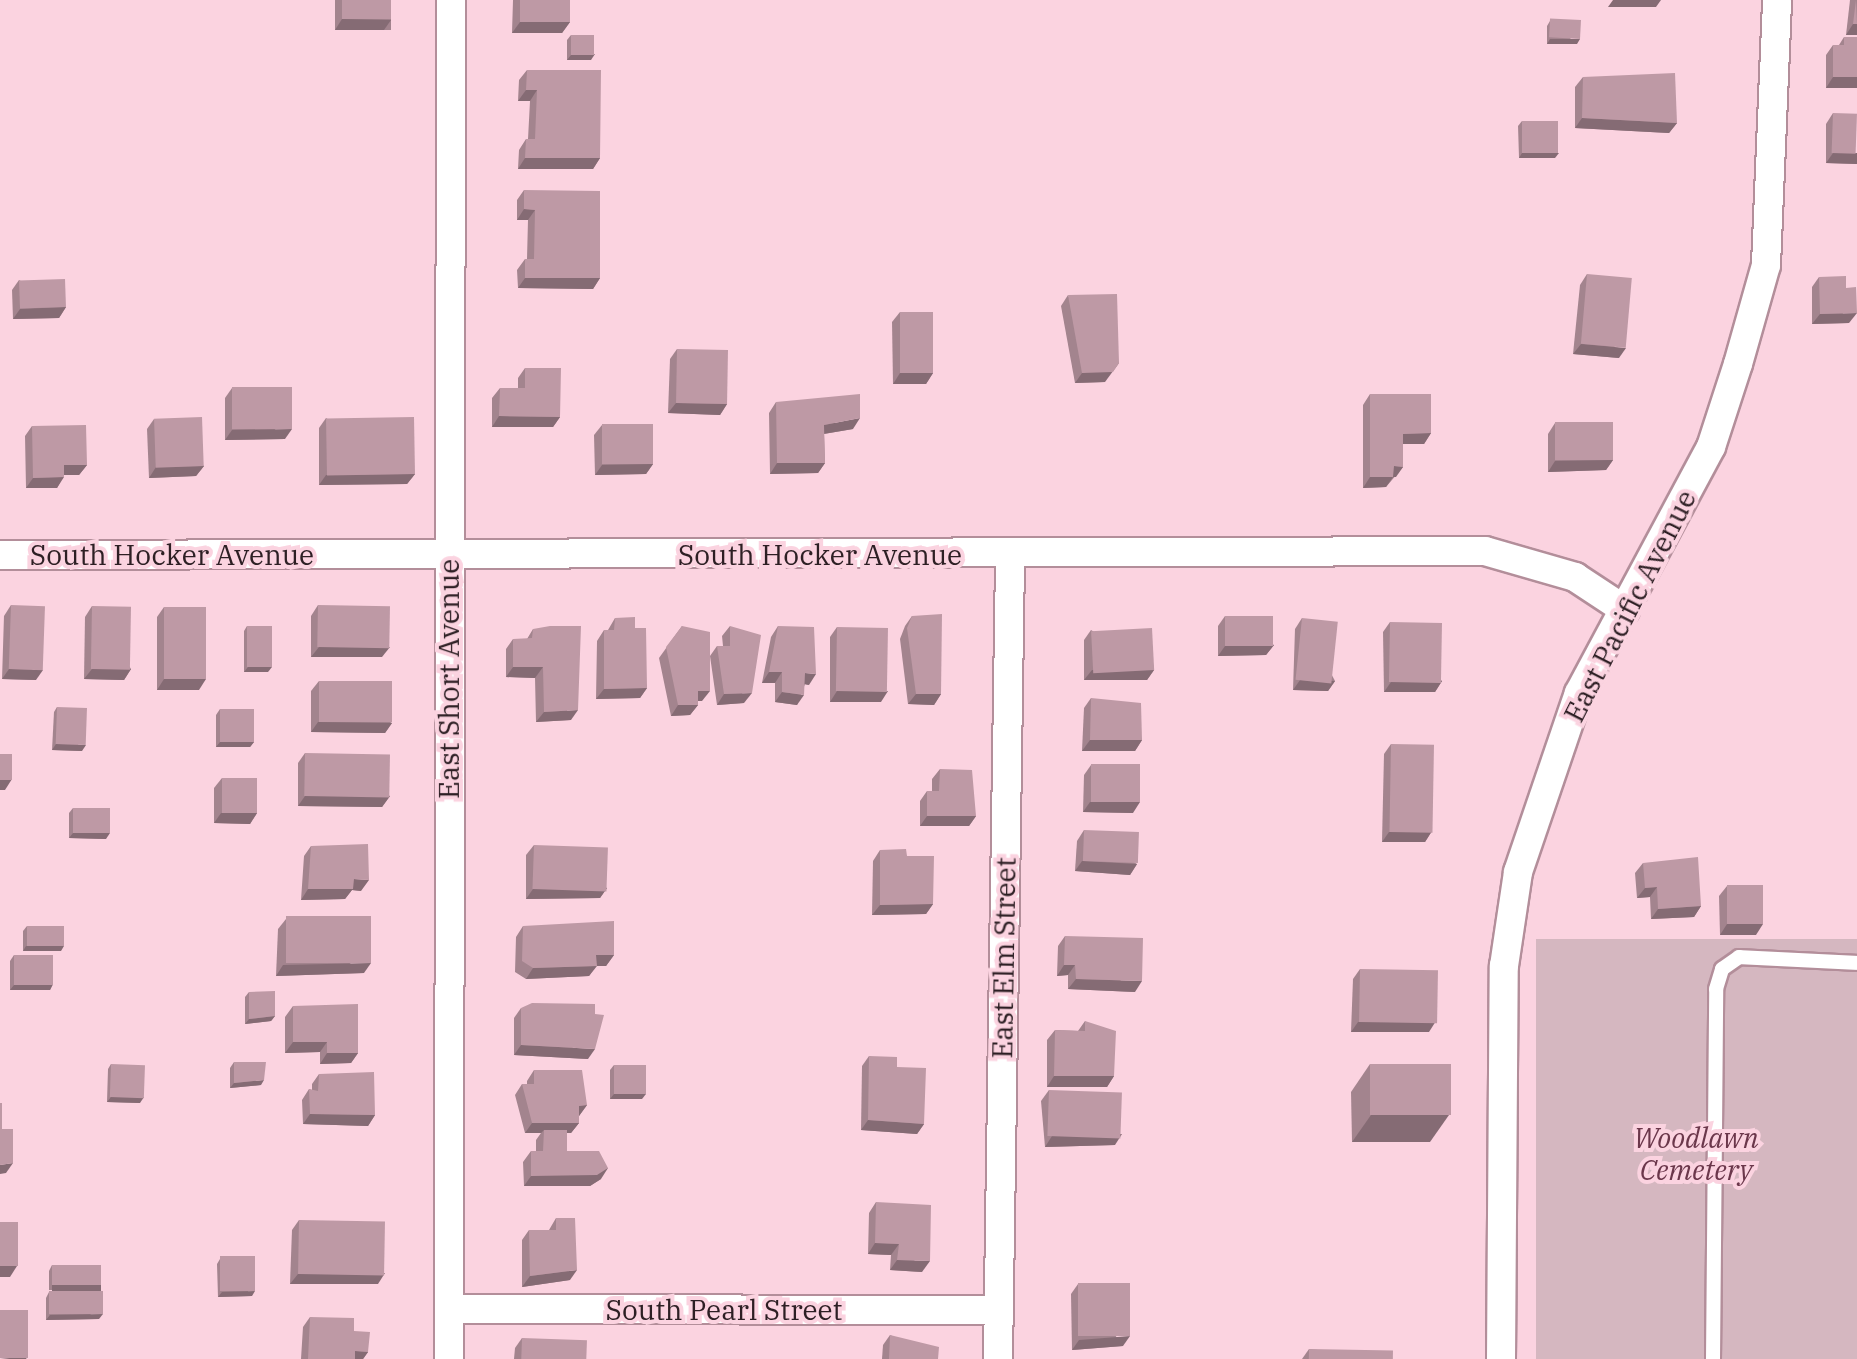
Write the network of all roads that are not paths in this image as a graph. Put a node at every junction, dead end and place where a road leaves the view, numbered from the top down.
1 (451, 0) edge
2 (1777, 0) edge
3 (0, 555) edge
4 (449, 555) junction
5 (1010, 556) junction
6 (1625, 610) junction
7 (1857, 963) edge
8 (450, 1309) junction
9 (998, 1310) junction
10 (449, 1359) edge
11 (998, 1359) edge
12 (1501, 1359) edge
13 (1713, 1359) edge

1 - 4 street, East Short Avenue
2 - 6 street, East Pacific Avenue
3 - 4 street, South Hocker Avenue
4 - 5 street, South Hocker Avenue
4 - 8 street, East Short Avenue
5 - 6 street, South Hocker Avenue
5 - 9 street, East Elm Street
6 - 12 street, East Pacific Avenue
7 - 13 lane
8 - 9 street, South Pearl Street
8 - 10 street, East Short Avenue
9 - 11 street, East Elm Street

